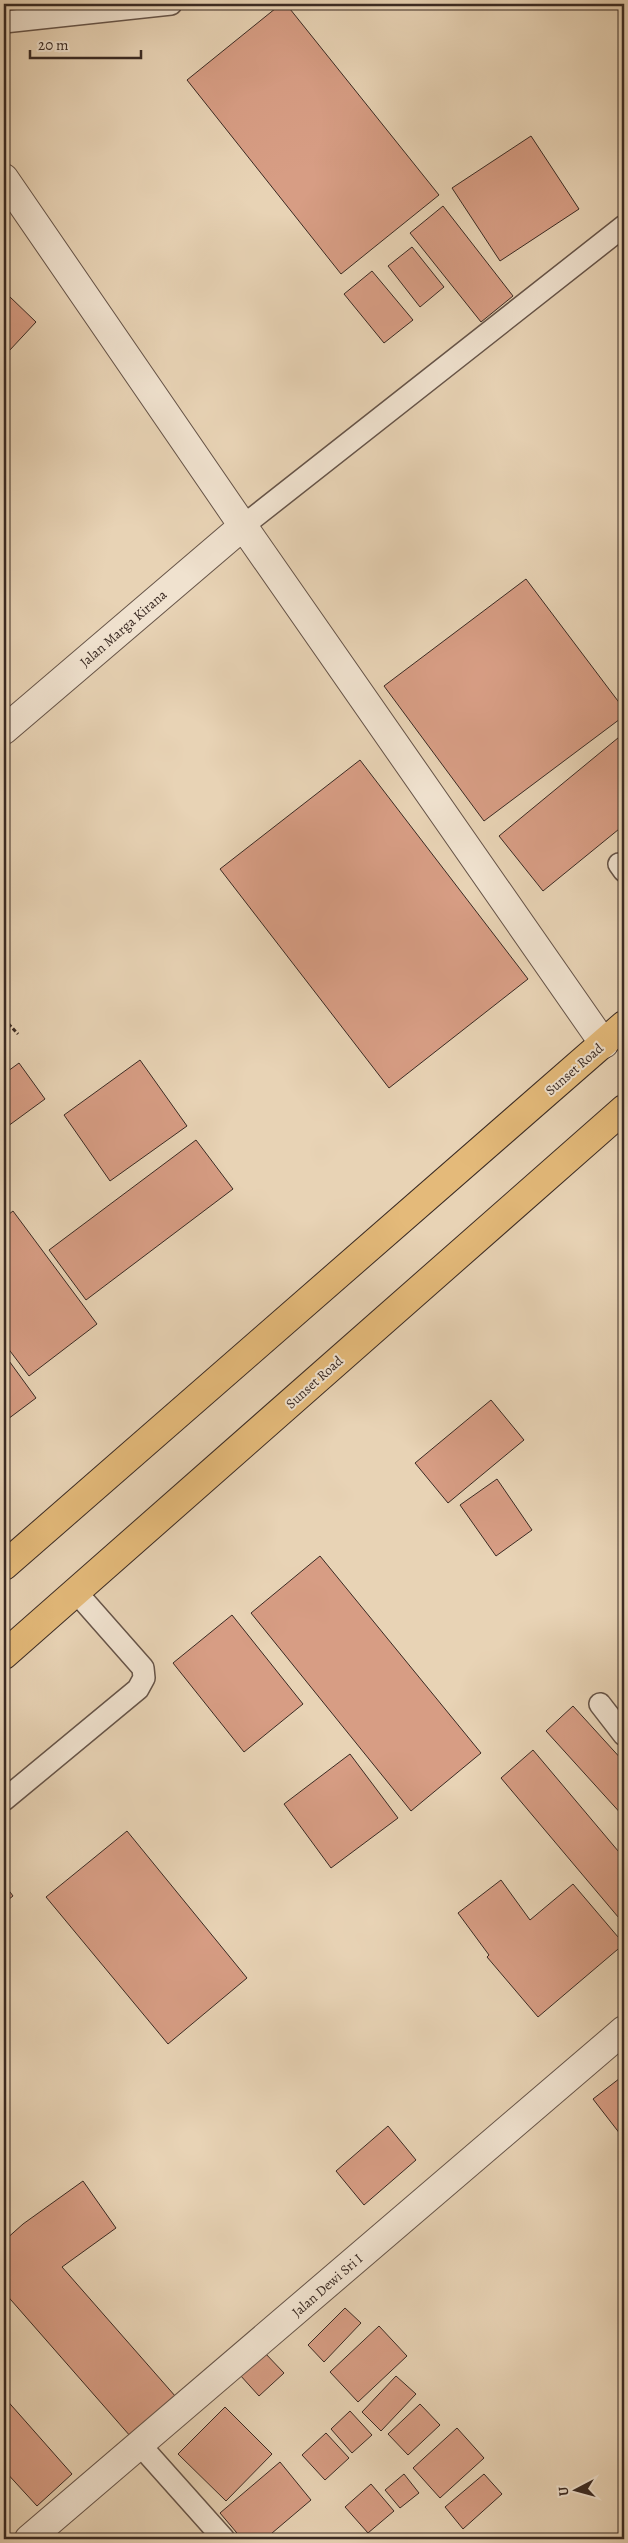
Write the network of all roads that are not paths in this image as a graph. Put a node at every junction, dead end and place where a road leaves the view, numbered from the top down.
1 (170, 4) edge
2 (4, 22) edge
3 (4, 178) edge
4 (624, 226) edge
5 (243, 526) junction
6 (4, 730) edge
7 (624, 1025) edge
8 (604, 1044) junction
9 (624, 1109) edge
10 (4, 1566) edge
11 (76, 1592) junction
12 (4, 1655) edge
13 (600, 1704) dead end
14 (624, 1735) edge
15 (4, 1800) edge
16 (624, 2030) edge
17 (141, 2446) junction
18 (29, 2539) edge
19 (224, 2539) edge

1 - 2 lane
3 - 5 street
4 - 5 lane
5 - 6 street, Jalan Marga Kirana
5 - 8 street
7 - 8 highway, Sunset Road
8 - 10 highway, Sunset Road
9 - 11 highway, Sunset Road
11 - 12 highway, Sunset Road
11 - 15 lane
13 - 14 lane
16 - 17 street, Jalan Dewi Sri I
17 - 18 street, Jalan Dewi Sri I
17 - 19 lane

